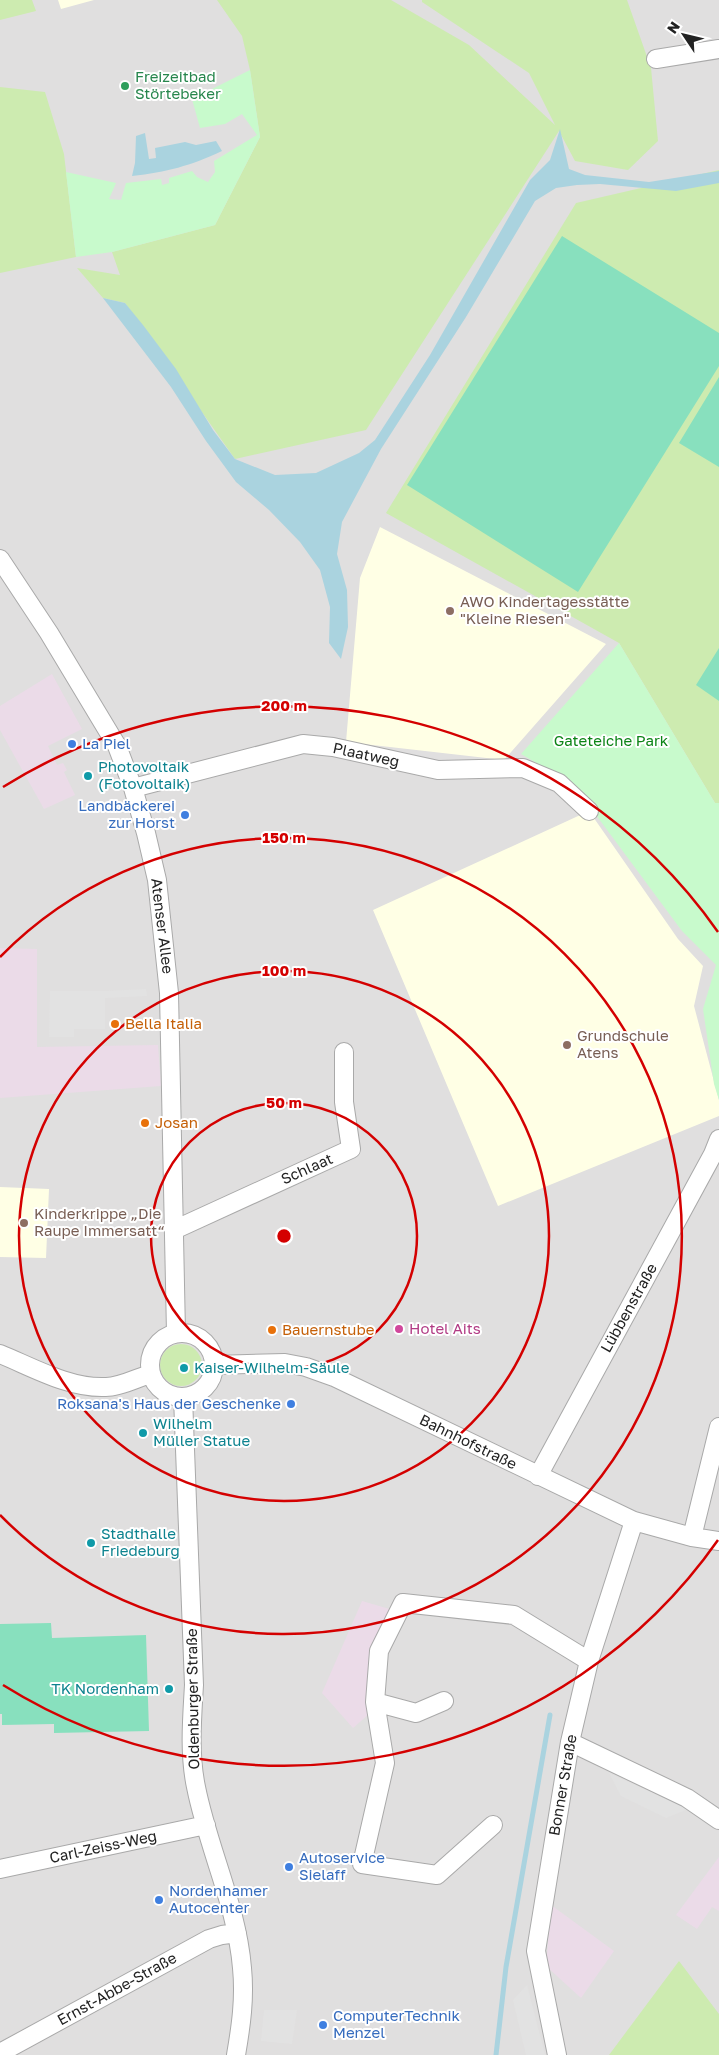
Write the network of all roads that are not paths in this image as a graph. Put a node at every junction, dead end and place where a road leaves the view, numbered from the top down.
1 (719, 49) edge
2 (656, 59) dead end
3 (0, 559) edge
4 (134, 788) junction
5 (589, 811) dead end
6 (344, 1052) dead end
7 (719, 1139) edge
8 (174, 1230) junction
9 (176, 1333) junction
10 (0, 1354) edge
11 (214, 1365) junction
12 (150, 1374) junction
13 (183, 1397) junction
14 (719, 1427) edge
15 (538, 1476) junction
16 (634, 1521) junction
17 (692, 1537) junction
18 (719, 1541) edge
19 (589, 1661) junction
20 (444, 1701) dead end
21 (376, 1702) junction
22 (570, 1742) junction
23 (719, 1820) edge
24 (206, 1825) junction
25 (493, 1825) dead end
26 (0, 1869) edge
27 (237, 1933) junction
28 (0, 2053) edge
29 (236, 2055) edge
30 (557, 2055) edge

1 - 2 street
3 - 4 street, Atenser Allee
4 - 5 street, Plaatweg
4 - 8 street, Atenser Allee
6 - 8 street, Schlaat
7 - 15 street, Lübbenstraße
8 - 9 street, Atenser Allee
9 - 11 street
9 - 12 street
10 - 12 street
11 - 13 street
11 - 15 street, Bahnhofstraße
12 - 13 street
13 - 24 street, Oldenburger Straße
14 - 17 street
15 - 16 street, Bahnhofstraße
16 - 17 street, Bahnhofstraße
16 - 19 street, Bonner Straße
17 - 18 street, Bahnhofstraße
19 - 21 street
19 - 22 street, Bonner Straße
20 - 21 street
21 - 25 street
22 - 23 street
22 - 30 street, Bonner Straße
24 - 26 street, Carl-Zeiss-Weg
24 - 27 street, Oldenburger Straße
27 - 28 street, Ernst-Abbe-Straße
27 - 29 street, Oldenburger Straße

